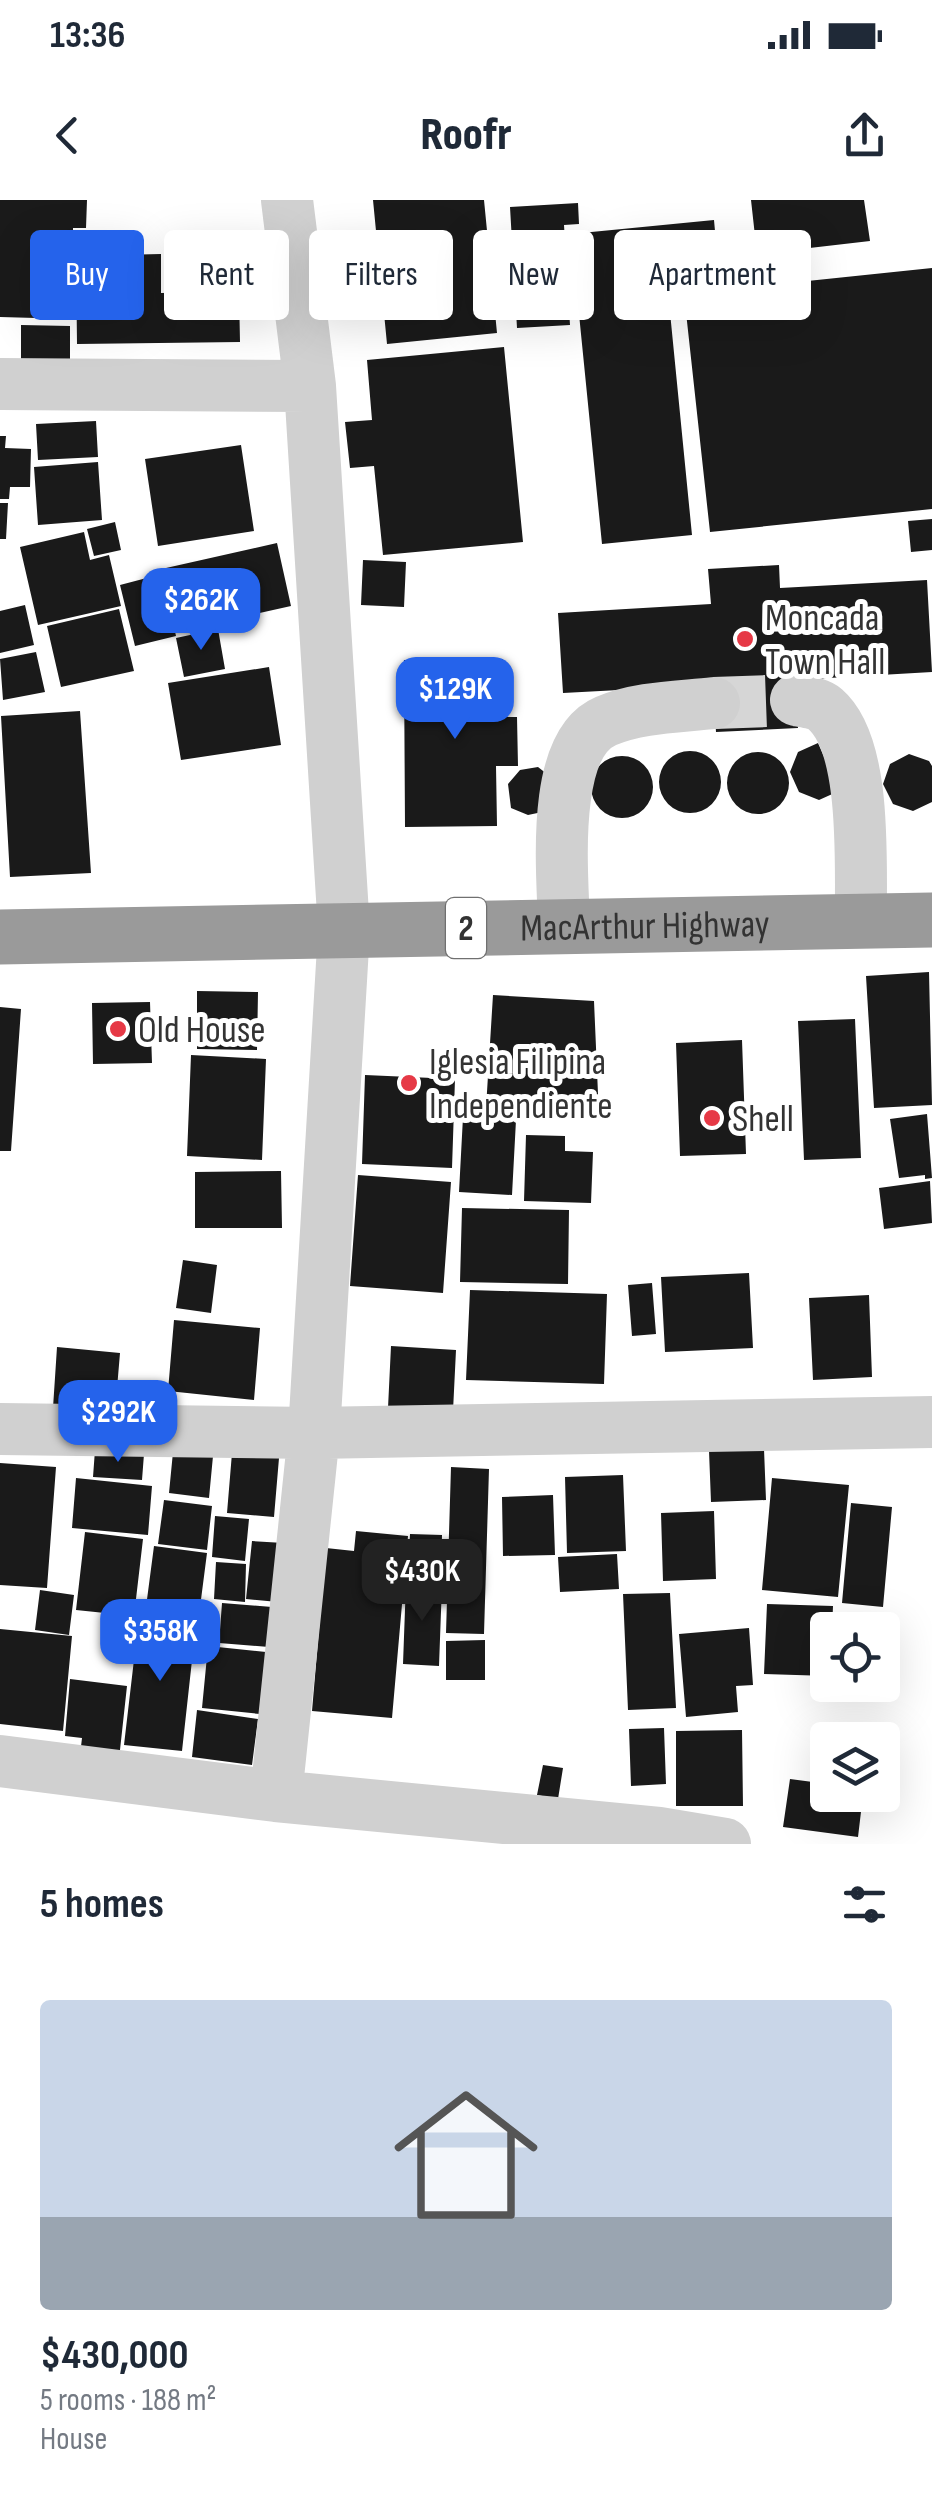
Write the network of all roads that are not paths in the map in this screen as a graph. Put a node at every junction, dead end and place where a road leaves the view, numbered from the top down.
1 (287, 200) edge
2 (0, 384) edge
3 (310, 386) junction
4 (796, 700) tunnel mouth
5 (714, 703) tunnel mouth
6 (932, 920) edge
7 (860, 921) junction
8 (564, 926) junction
9 (344, 930) junction
10 (0, 937) edge
11 (932, 1422) edge
12 (0, 1429) edge
13 (314, 1433) junction
14 (0, 1761) edge
15 (276, 1796) junction
16 (726, 1844) edge

1 - 3 street
2 - 3 street
3 - 9 street
4 - 7 street
5 - 8 street
6 - 7 highway, MacArthur Highway / 2
7 - 8 highway, MacArthur Highway / 2
8 - 9 highway, MacArthur Highway / 2
9 - 10 highway, MacArthur Highway / 2
9 - 13 street
11 - 13 street
12 - 13 street
13 - 15 street
14 - 15 street
15 - 16 street

